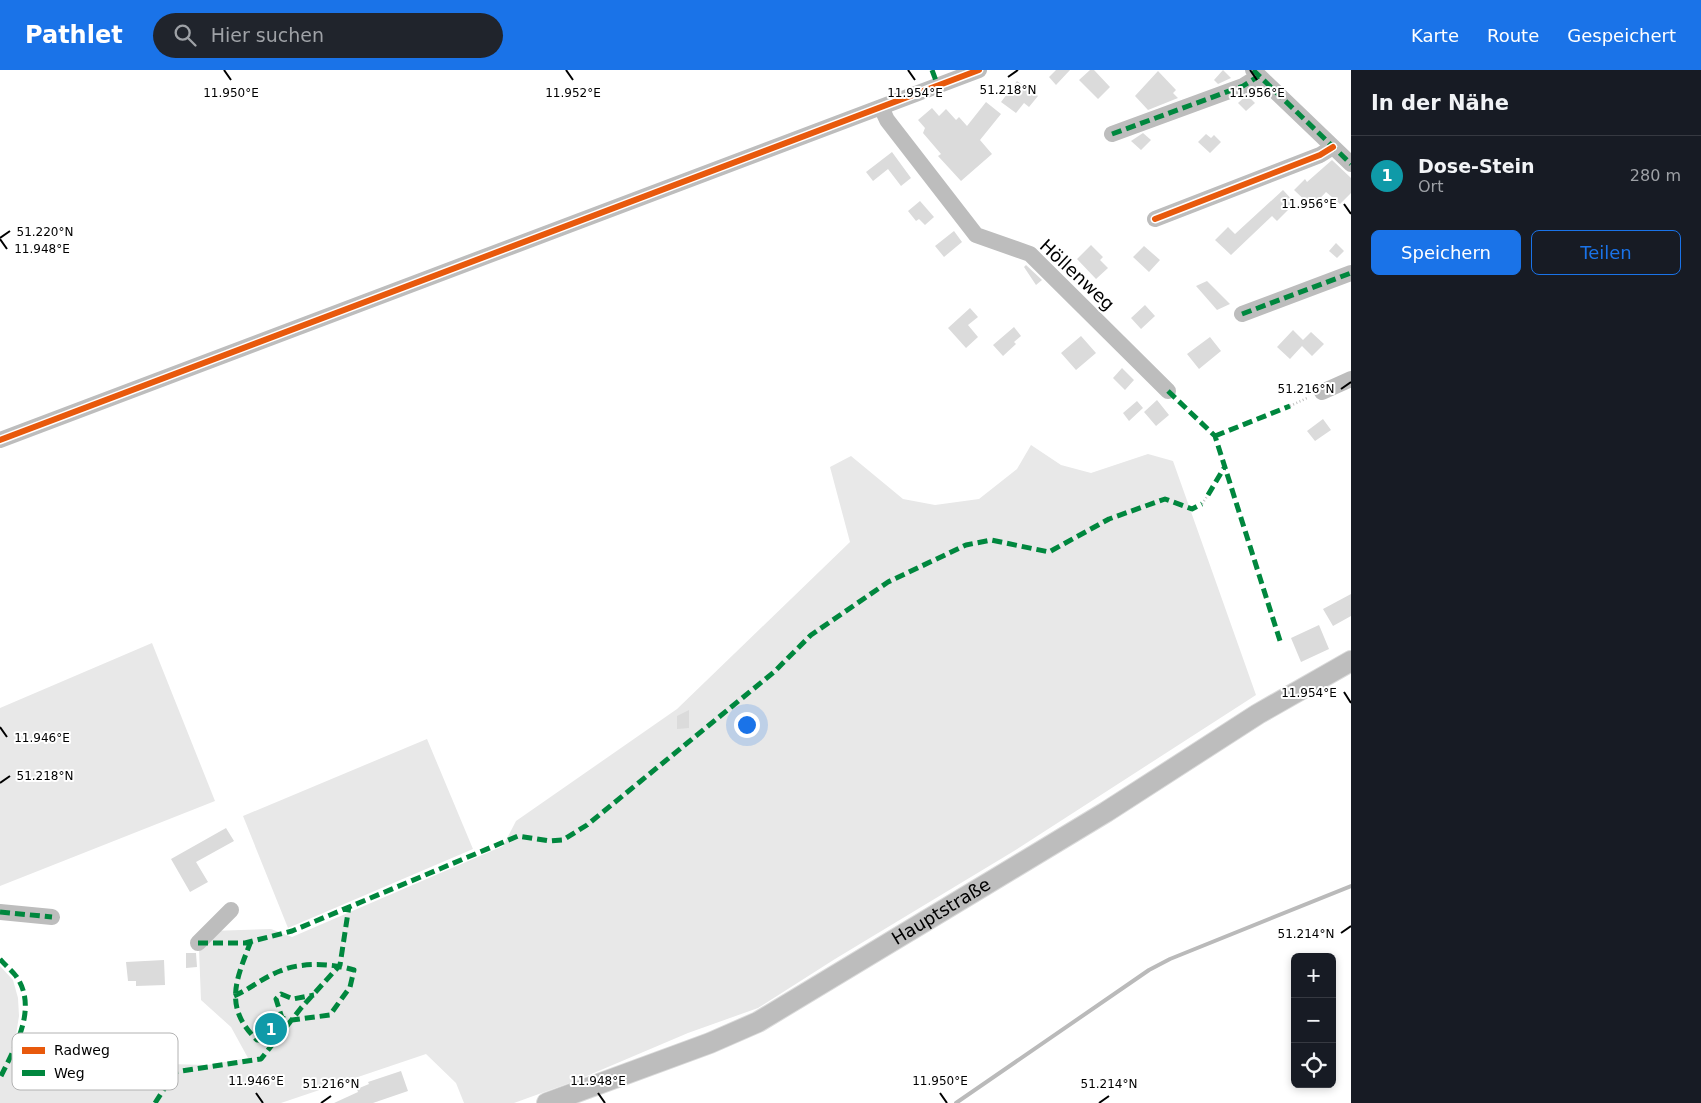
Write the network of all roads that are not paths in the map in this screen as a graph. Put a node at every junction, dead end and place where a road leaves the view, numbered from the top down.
1 (979, 70) edge
2 (1256, 73) edge
3 (881, 107) junction
4 (1112, 134) dead end
5 (1333, 147) junction
6 (1351, 164) edge
7 (1155, 218) dead end
8 (1351, 273) edge
9 (1242, 314) dead end
10 (1351, 379) edge
11 (1168, 391) dead end
12 (1322, 392) road end
13 (0, 440) edge
14 (1351, 661) edge
15 (231, 910) dead end
16 (0, 912) edge
17 (52, 917) dead end
18 (198, 943) dead end
19 (547, 1103) edge

1 - 3 street
2 - 4 street
2 - 5 street
3 - 11 street, Höllenweg
3 - 13 street
5 - 6 street
5 - 7 street
8 - 9 street
10 - 12 street
14 - 19 main road, Hauptstraße
15 - 18 street
16 - 17 street

